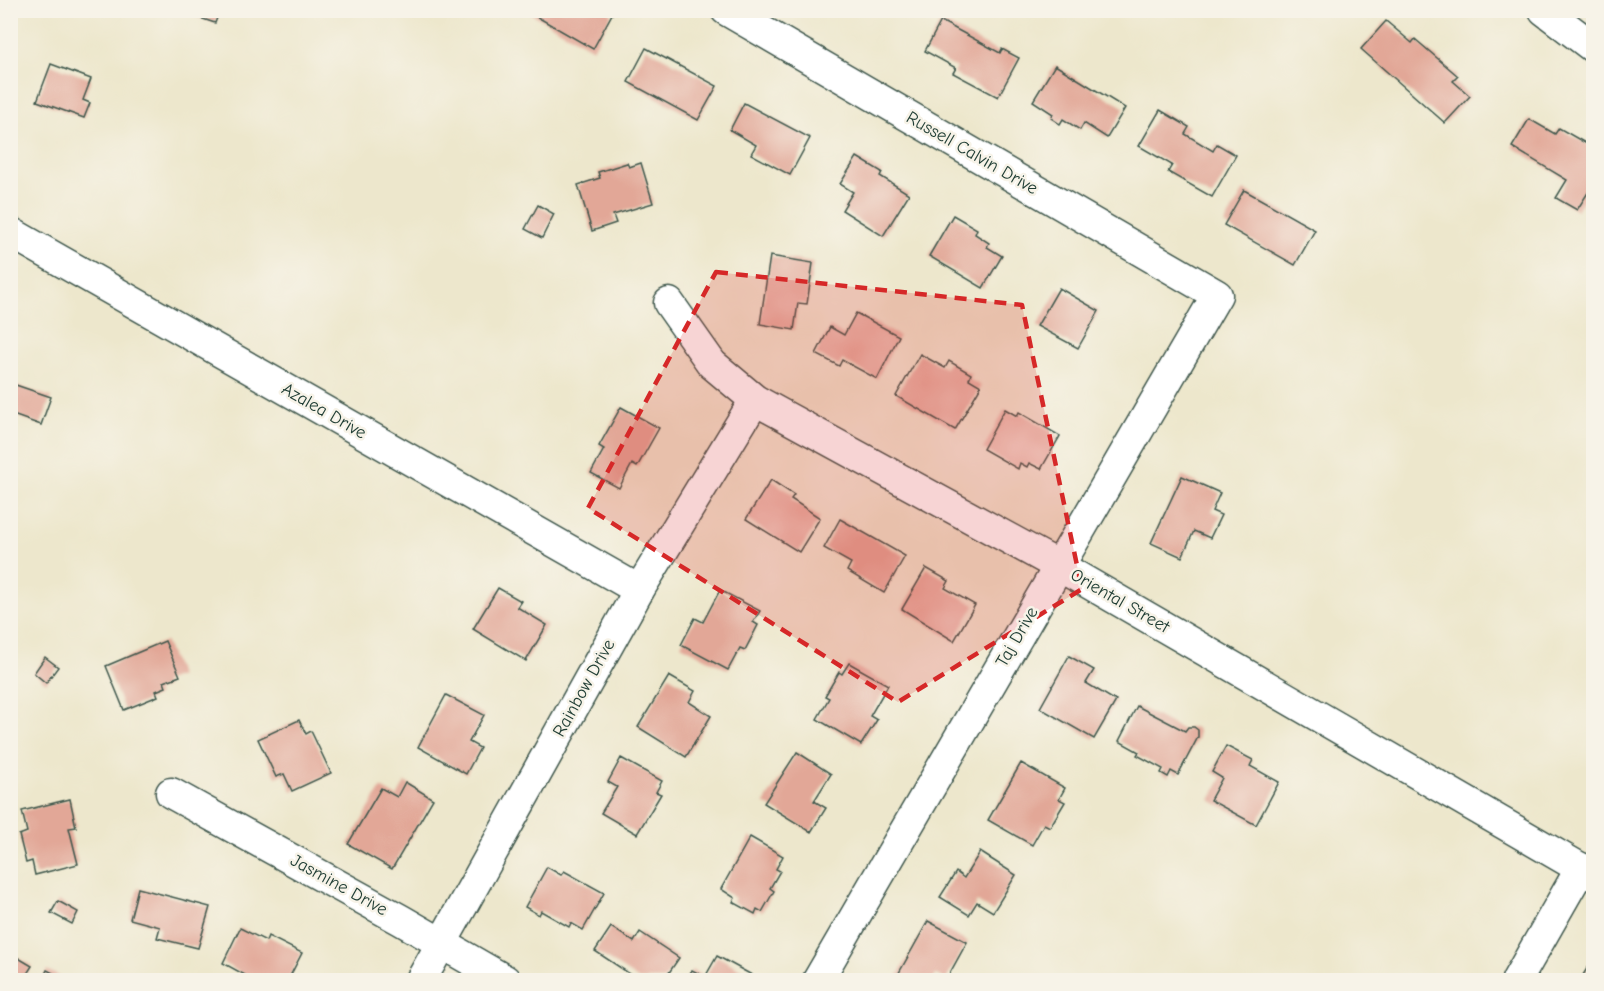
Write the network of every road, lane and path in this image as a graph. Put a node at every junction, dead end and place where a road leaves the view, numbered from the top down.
1 (726, 10) edge
2 (1544, 10) edge
3 (1593, 48) edge
4 (10, 232) edge
5 (1217, 295) joint
6 (669, 303) dead end
7 (755, 400) junction
8 (1059, 566) junction
9 (639, 590) junction
10 (171, 793) dead end
11 (1587, 872) edge
12 (442, 943) junction
13 (421, 981) edge
14 (505, 981) edge
15 (818, 981) edge
16 (1517, 981) edge

1 - 5 street, Russell Calvin Drive
2 - 3 street
4 - 9 street, Azalea Drive
5 - 8 street, Taj Drive
6 - 7 street, Oriental Street
7 - 8 street, Oriental Street
7 - 9 street, Rainbow Drive
8 - 11 street, Oriental Street
8 - 15 street, Taj Drive
9 - 12 street, Rainbow Drive
10 - 12 street, Jasmine Drive
11 - 16 street
12 - 13 street, Rainbow Drive
12 - 14 street, Jasmine Drive

